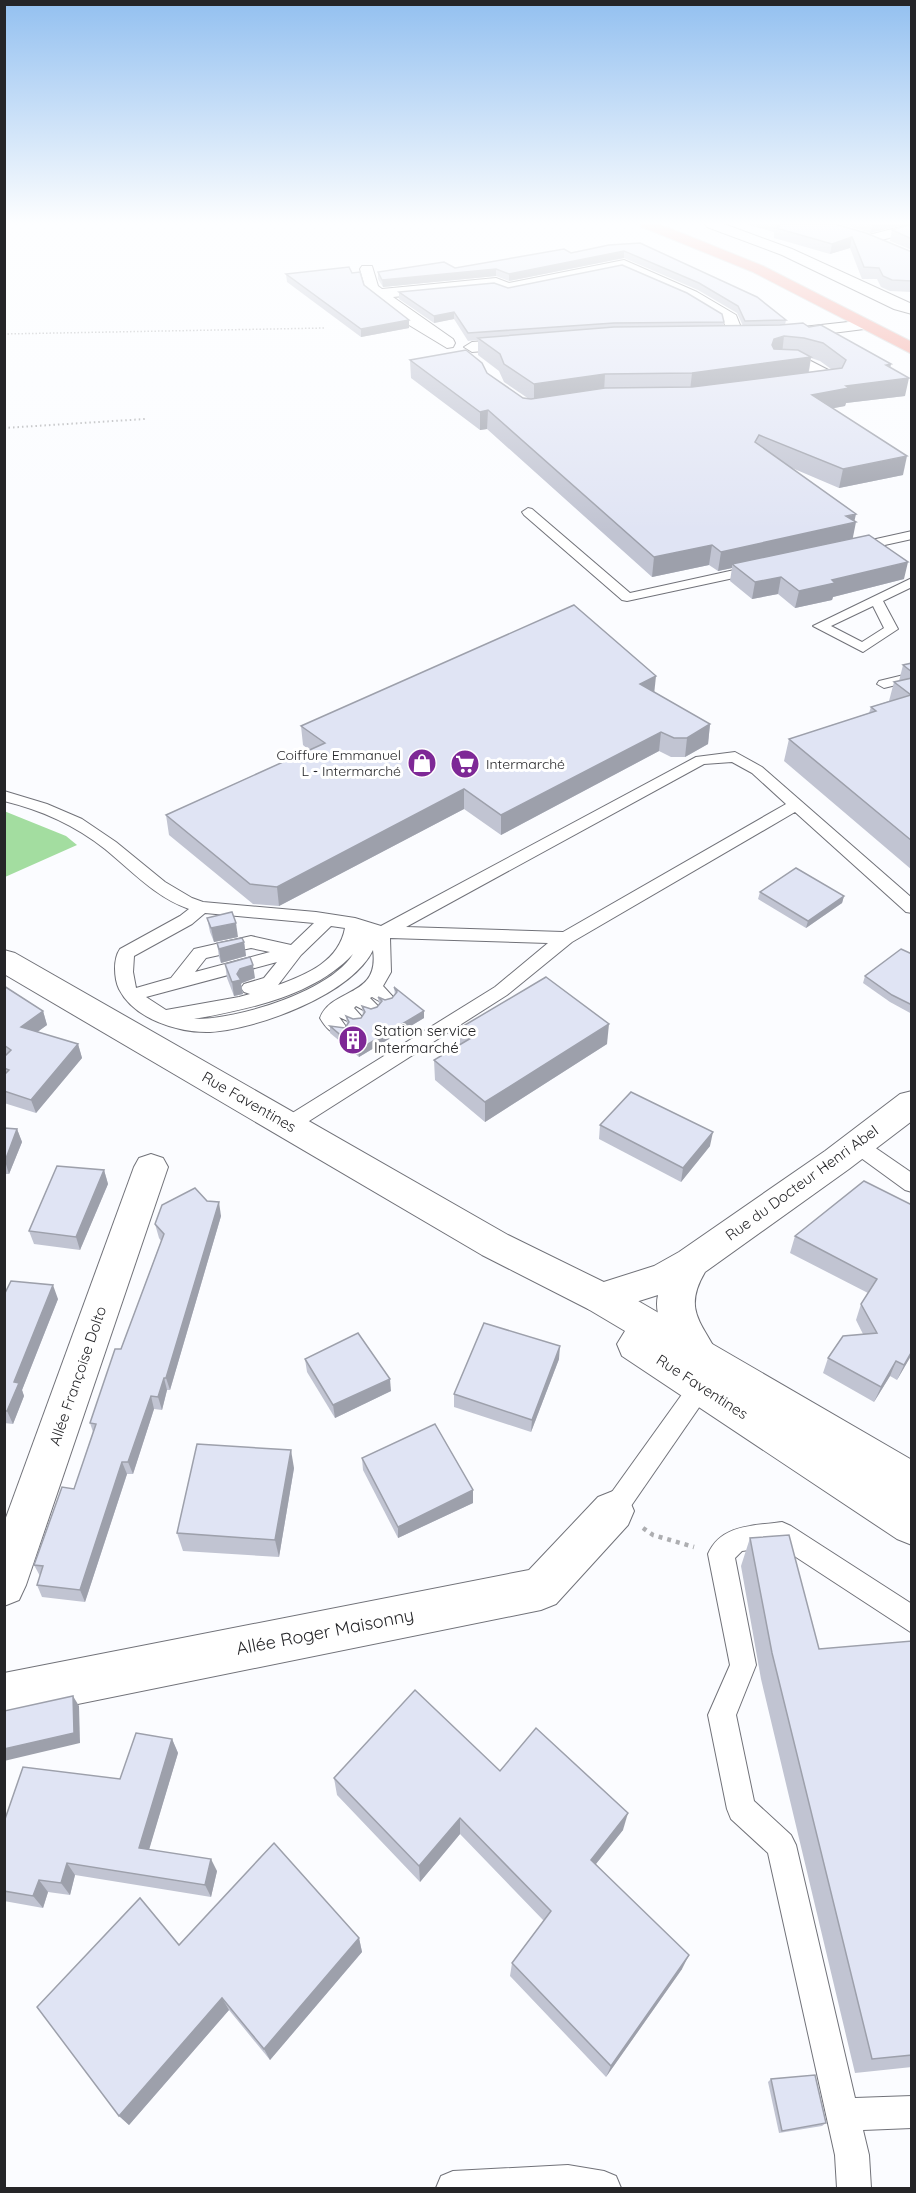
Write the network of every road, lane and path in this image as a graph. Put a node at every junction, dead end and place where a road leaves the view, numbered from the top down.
1 (421, 326) edge
2 (736, 326) edge
3 (853, 326) edge
4 (868, 326) edge
5 (325, 328) dead end
6 (4, 334) edge
7 (714, 336) edge
8 (534, 342) edge
9 (912, 350) edge
10 (787, 385) edge
11 (145, 419) dead end
12 (4, 428) edge
13 (528, 512) dead end
14 (911, 533) edge
15 (843, 550) edge
16 (773, 566) edge
17 (912, 582) edge
18 (876, 599) junction
19 (912, 677) edge
20 (884, 684) dead end
21 (4, 796) edge
22 (796, 805) junction
23 (201, 907) junction
24 (912, 908) edge
25 (327, 920) junction
26 (370, 928) junction
27 (566, 938) junction
28 (295, 951) junction
29 (4, 960) edge
30 (132, 995) junction
31 (356, 1002) junction
32 (379, 1004) edge
33 (157, 1013) junction
34 (338, 1028) edge
35 (408, 1028) edge
36 (423, 1040) junction
37 (376, 1047) edge
38 (391, 1060) junction
39 (912, 1103) edge
40 (288, 1125) junction
41 (857, 1145) junction
42 (151, 1167) dead end
43 (912, 1184) edge
44 (495, 1245) junction
45 (692, 1262) junction
46 (600, 1298) junction
47 (700, 1372) junction
48 (912, 1482) edge
49 (614, 1509) junction
50 (912, 1525) edge
51 (721, 1554) junction
52 (4, 1585) edge
53 (912, 1620) edge
54 (4, 1696) edge
55 (912, 2112) edge
56 (843, 2115) junction
57 (453, 2188) edge
58 (604, 2188) edge
59 (854, 2188) edge

1 - 8 street
2 - 7 street
3 - 10 street
4 - 9 main road
5 - 6 path
11 - 12 path
13 - 16 lane
14 - 15 lane
17 - 18 lane
18 - 18 lane
19 - 20 lane
21 - 23 lane
22 - 24 lane
22 - 26 lane
22 - 27 lane
23 - 25 lane
23 - 30 lane
25 - 26 lane
25 - 28 lane
26 - 27 lane
26 - 31 lane
26 - 33 lane
27 - 36 lane
28 - 30 lane
28 - 33 lane
29 - 40 street, Rue Faventines
30 - 33 lane
31 - 32 lane
31 - 34 lane
35 - 36 lane
36 - 38 lane
37 - 38 lane
38 - 40 lane
39 - 41 street, Rue du Docteur Henri Abel
40 - 44 street, Rue Faventines
41 - 43 lane
41 - 45 street, Rue du Docteur Henri Abel
42 - 52 street, Allée Françoise Dolto
44 - 46 street, Rue Faventines
44 - 47 street, Rue Faventines
45 - 46 street, Rue du Docteur Henri Abel
45 - 47 street, Rue du Docteur Henri Abel
46 - 47 street, Rue Faventines
47 - 48 street, Rue Faventines
47 - 49 lane
47 - 50 street, Rue Faventines
49 - 51 path
49 - 54 street, Allée Roger Maisonny
51 - 53 lane
51 - 56 lane
55 - 56 lane
56 - 59 lane
57 - 58 lane

